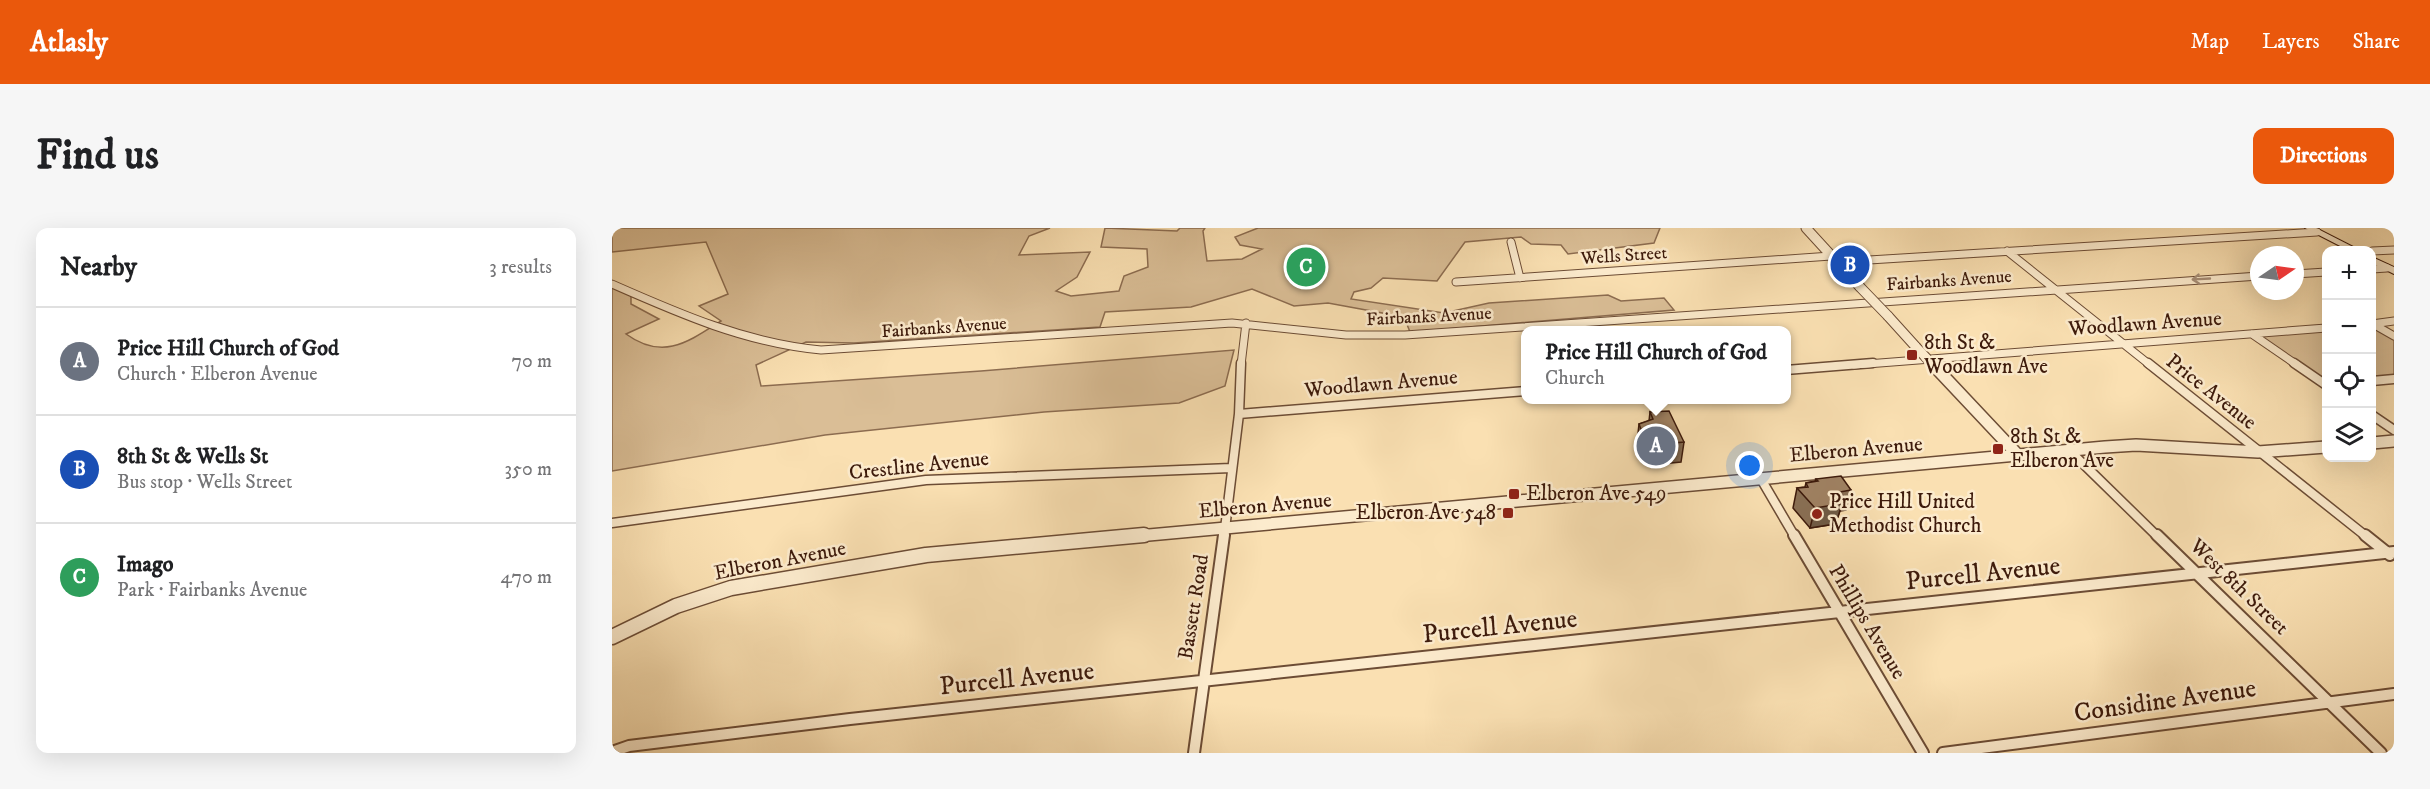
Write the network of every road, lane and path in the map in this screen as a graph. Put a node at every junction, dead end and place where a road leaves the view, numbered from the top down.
1 (1806, 228) edge
2 (2313, 230) edge
3 (1511, 242) dead end
4 (2346, 246) edge
5 (2394, 250) edge
6 (2007, 251) junction
7 (2376, 251) edge
8 (1834, 259) junction
9 (2376, 262) edge
10 (2376, 269) edge
11 (2391, 270) edge
12 (2322, 272) edge
13 (2304, 273) edge
14 (2250, 277) edge
15 (1520, 278) junction
16 (1456, 282) dead end
17 (612, 284) edge
18 (2051, 288) junction
19 (2394, 321) edge
20 (1246, 323) junction
21 (2376, 323) edge
22 (1529, 326) edge
23 (2376, 326) edge
24 (1521, 327) edge
25 (2322, 328) edge
26 (2252, 334) junction
27 (2394, 336) edge
28 (2121, 344) junction
29 (1791, 370) edge
30 (2394, 379) edge
31 (2376, 381) edge
32 (2322, 382) edge
33 (1521, 391) edge
34 (1239, 414) junction
35 (2376, 418) edge
36 (2394, 430) edge
37 (2394, 441) edge
38 (2376, 443) edge
39 (2322, 447) edge
40 (2069, 450) junction
41 (2258, 452) junction
42 (2017, 454) junction
43 (1231, 468) junction
44 (1761, 479) junction
45 (612, 523) edge
46 (1225, 529) junction
47 (2392, 555) edge
48 (2197, 573) junction
49 (1838, 613) junction
50 (612, 637) edge
51 (1202, 682) junction
52 (2394, 694) edge
53 (2329, 702) junction
54 (612, 752) edge
55 (1194, 753) edge
56 (1923, 753) edge
57 (1943, 753) edge
58 (2381, 753) edge

1 - 8 street
2 - 4 main road
2 - 6 street, Wells Street
3 - 15 street
5 - 7 street
6 - 8 street, Wells Street
6 - 18 street, Price Avenue
8 - 15 street, Wells Street
8 - 42 street, bridge
9 - 11 main road
10 - 11 street
12 - 13 street
14 -> 18 street, Fairbanks Avenue
15 - 16 street, Wells Street
17 - 20 street, Fairbanks Avenue
18 - 22 street, Fairbanks Avenue
18 - 28 street, Price Avenue
19 - 21 street
20 - 24 street, Fairbanks Avenue
20 - 34 street, Bassett Road
23 - 27 street
25 - 26 street, Woodlawn Avenue
26 - 28 street, Woodlawn Avenue
26 - 32 street
28 - 29 street, Woodlawn Avenue
28 - 41 street, Price Avenue
30 - 31 street
33 - 34 street, Woodlawn Avenue
34 - 43 street, Bassett Road
35 - 36 street
37 - 38 street
39 - 41 street, Elberon Avenue
40 - 41 street, Elberon Avenue
40 - 42 street, Elberon Avenue
40 - 48 street, West 8th Street
41 - 47 street, Price Avenue
42 - 44 street, Elberon Avenue
43 - 45 street, Crestline Avenue
43 - 46 street, Bassett Road
44 - 46 street, Elberon Avenue
44 - 49 street, Phillips Avenue
46 - 50 street, Elberon Avenue
46 - 51 street, Bassett Road
47 - 48 street, Purcell Avenue
48 - 49 street, Purcell Avenue
48 - 53 street, West 8th Street
49 - 51 street, Purcell Avenue
49 - 56 street, Phillips Avenue
51 - 54 street, Purcell Avenue
51 - 55 street, Bassett Road
52 - 53 street, Considine Avenue
53 - 57 street, Considine Avenue
53 - 58 street, West 8th Street

